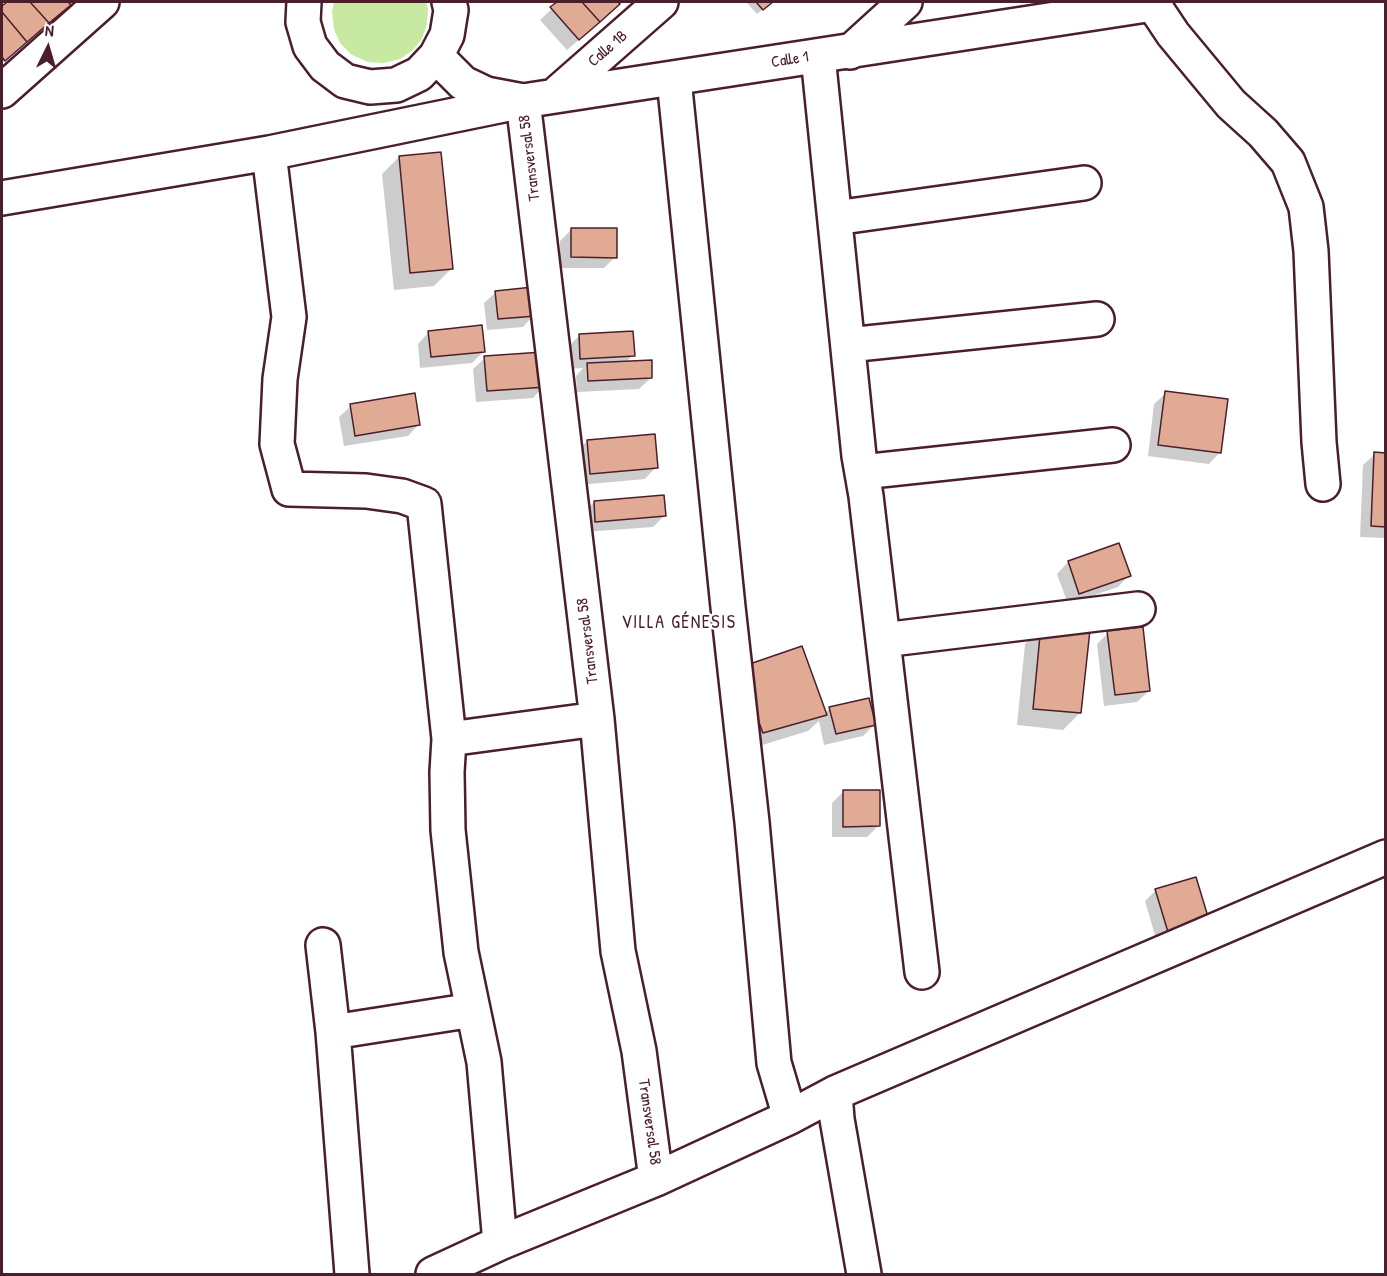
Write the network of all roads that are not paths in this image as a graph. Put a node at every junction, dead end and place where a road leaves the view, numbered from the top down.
1 (102, 2) edge
2 (304, 2) edge
3 (449, 2) edge
4 (662, 2) edge
5 (905, 2) edge
6 (1155, 3) edge
7 (850, 52) junction
8 (436, 56) junction
9 (818, 56) junction
10 (674, 79) junction
11 (2, 91) edge
12 (539, 99) junction
13 (269, 153) junction
14 (1084, 183) dead end
15 (2, 198) edge
16 (835, 218) junction
17 (1097, 319) dead end
18 (848, 345) junction
19 (1113, 445) dead end
20 (862, 472) junction
21 (1323, 484) dead end
22 (1138, 609) dead end
23 (883, 640) junction
24 (597, 719) junction
25 (449, 739) junction
26 (1386, 857) edge
27 (323, 945) dead end
28 (922, 972) dead end
29 (473, 1010) junction
30 (333, 1032) junction
31 (835, 1093) junction
32 (790, 1117) junction
33 (657, 1179) junction
34 (500, 1243) junction
35 (352, 1275) edge
36 (433, 1275) edge
37 (864, 1275) edge

1 - 11 street
2 - 8 street
3 - 8 street
4 - 12 street, Calle 1B
5 - 7 street
6 - 7 street, Calle 1
6 - 21 street
7 - 9 street, Calle 1
8 - 12 street, Calle 1
9 - 10 street, Calle 1
9 - 16 street
10 - 12 street, Calle 1
10 - 32 street
12 - 13 street
12 - 24 street, Transversal 58
13 - 15 street
13 - 25 street
14 - 16 street
16 - 18 street
17 - 18 street
18 - 20 street
19 - 20 street
20 - 23 street
22 - 23 street
23 - 28 street
24 - 25 street
24 - 33 street, Transversal 58
25 - 29 street
26 - 31 street
27 - 30 street
29 - 30 street
29 - 34 street
30 - 35 street
31 - 32 street
31 - 37 street
32 - 33 street
33 - 34 street
34 - 36 street

